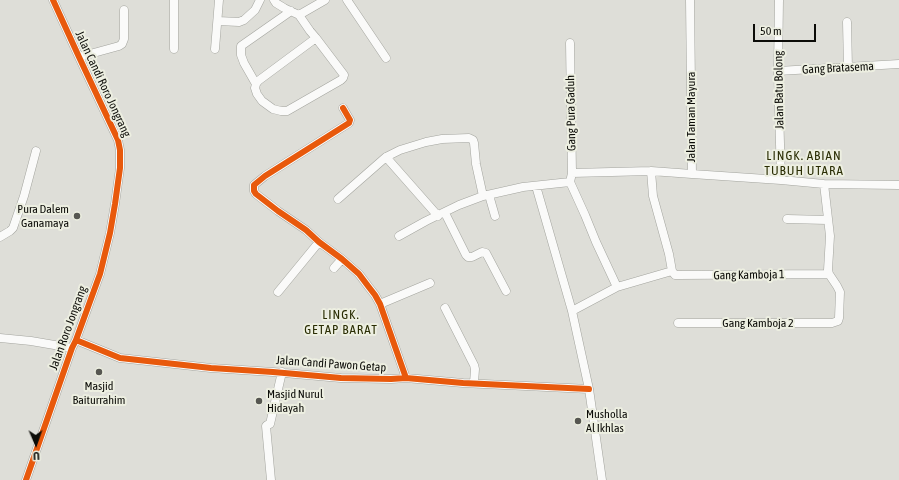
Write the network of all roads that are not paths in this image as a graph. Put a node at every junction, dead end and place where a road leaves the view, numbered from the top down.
1 (53, 0) edge
2 (174, 0) edge
3 (219, 0) edge
4 (260, 0) edge
5 (274, 0) edge
6 (325, 0) edge
7 (347, 0) edge
8 (690, 0) edge
9 (779, 0) edge
10 (124, 10) dead end
11 (295, 13) junction
12 (218, 21) junction
13 (847, 22) dead end
14 (316, 38) junction
15 (570, 43) dead end
16 (174, 49) dead end
17 (215, 49) dead end
18 (79, 58) junction
19 (386, 58) dead end
20 (899, 64) edge
21 (848, 68) junction
22 (778, 71) junction
23 (256, 84) junction
24 (343, 108) dead end
25 (36, 151) dead end
26 (386, 157) junction
27 (652, 171) junction
28 (572, 173) junction
29 (692, 174) junction
30 (118, 180) joint
31 (779, 180) junction
32 (570, 182) junction
33 (824, 184) junction
34 (899, 185) edge
35 (536, 186) junction
36 (486, 196) junction
37 (338, 200) dead end
38 (441, 214) junction
39 (495, 216) dead end
40 (787, 220) dead end
41 (827, 220) junction
42 (399, 236) dead end
43 (0, 237) edge
44 (319, 242) junction
45 (342, 258) junction
46 (334, 268) dead end
47 (672, 271) junction
48 (828, 274) junction
49 (430, 283) dead end
50 (616, 287) junction
51 (506, 291) dead end
52 (278, 292) dead end
53 (380, 304) junction
54 (445, 308) dead end
55 (572, 311) junction
56 (678, 323) dead end
57 (0, 338) edge
58 (76, 340) junction
59 (72, 348) junction
60 (282, 372) junction
61 (406, 378) junction
62 (474, 383) junction
63 (589, 389) junction
64 (26, 480) edge
65 (271, 480) edge
66 (602, 480) edge

1 - 18 street, Jalan Candi Roro Jongrang
2 - 16 street
3 - 12 street
4 - 12 street
5 - 11 street
6 - 11 street
7 - 19 street
8 - 29 street, Jalan Taman Mayura
9 - 22 street, Jalan Batu Bolong
10 - 18 street
11 - 14 street
11 - 23 street
12 - 17 street
13 - 21 street
14 - 23 street
14 - 23 street
15 - 28 street, Gang Pura Gaduh
18 - 30 street, Jalan Candi Roro Jongrang
20 - 21 street, Gang Bratasema
21 - 22 street, Gang Bratasema
22 - 31 street, Jalan Batu Bolong
24 - 44 street
25 - 43 street
26 - 36 street
26 - 37 street
26 - 38 street
27 - 28 street
27 - 29 street
27 - 47 street
28 - 32 street, Gang Pura Gaduh
29 - 31 street, Jalan Taman Mayura
30 - 58 street, Jalan Roro Jongrang
31 - 33 street, Jalan Taman Mayura
32 - 35 street
32 - 50 street
33 - 34 street, Jalan Taman Mayura
33 - 41 street
35 - 36 street
35 - 55 street
36 - 38 street
36 - 39 street
38 - 42 street
38 - 51 street
40 - 41 street
41 - 48 street
44 - 45 street
44 - 52 street
45 - 46 street
45 - 53 street
47 - 48 street, Gang Kamboja 1
47 - 50 street
48 - 56 street, Gang Kamboja 2
49 - 53 street
50 - 55 street
53 - 61 street
54 - 62 street
55 - 63 street
57 - 59 street
58 - 59 street, Jalan Roro Jongrang
58 - 60 street, Jalan Candi Pawon Getap
59 - 64 street, Jalan Roro Jongrang
60 - 61 street, Jalan Candi Pawon Getap
60 - 65 street
61 - 62 street, Jalan Candi Pawon Getap
62 - 63 street, Jalan Candi Pawon Getap
63 - 66 street

